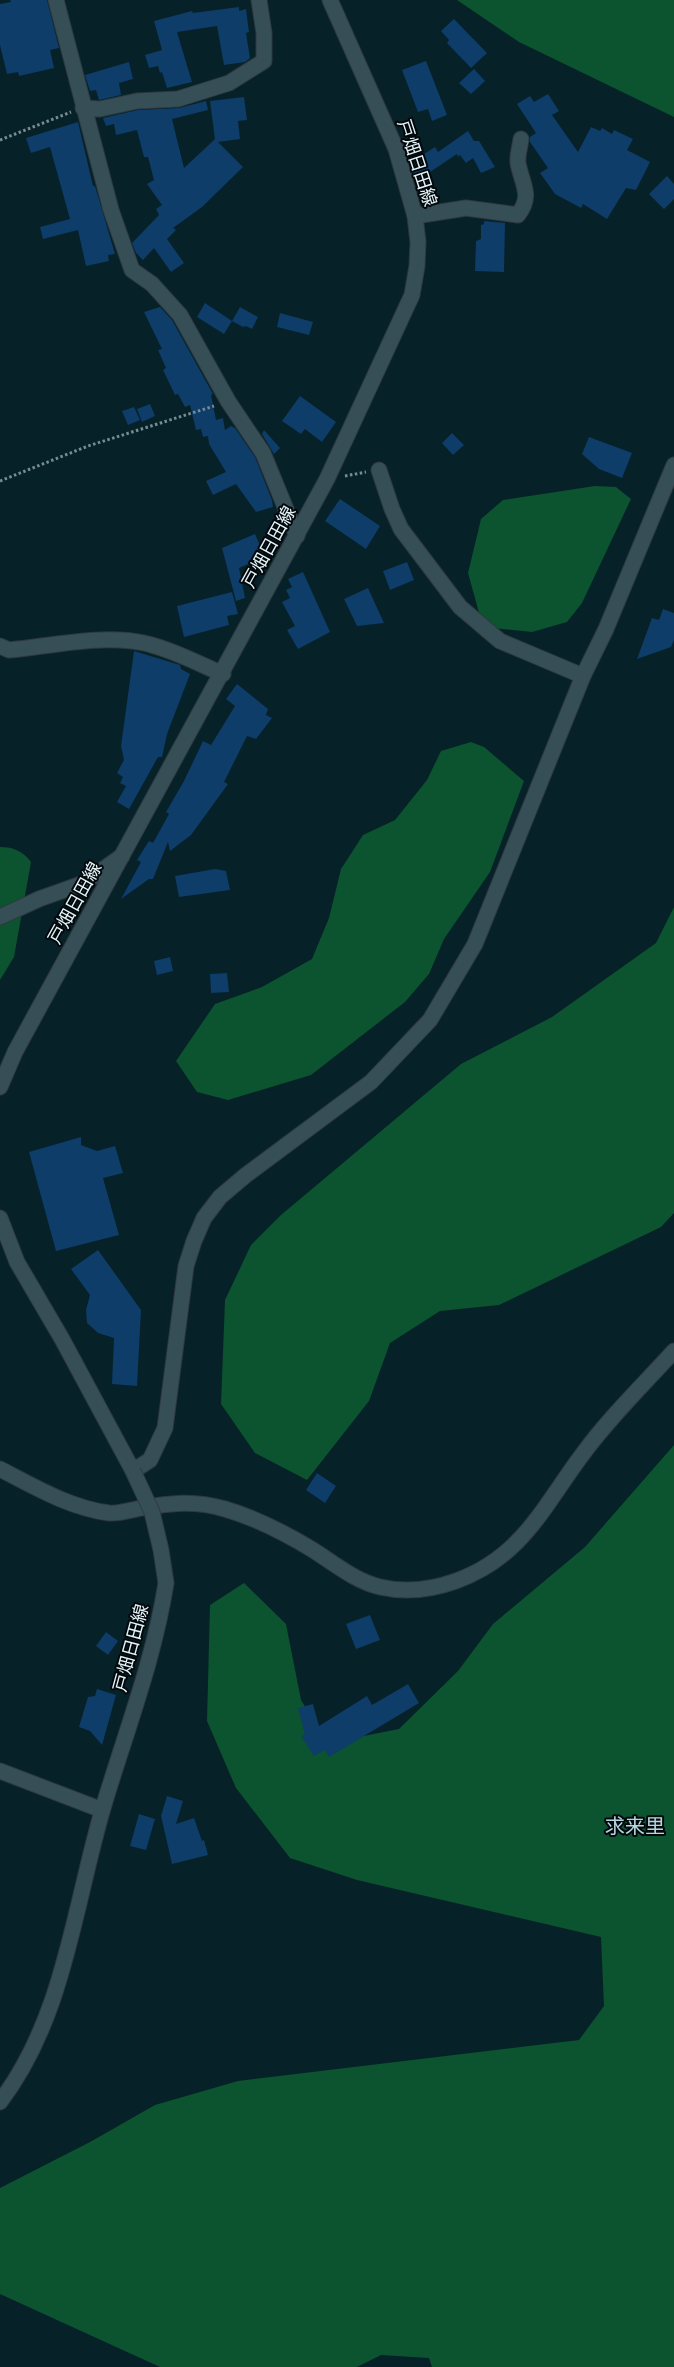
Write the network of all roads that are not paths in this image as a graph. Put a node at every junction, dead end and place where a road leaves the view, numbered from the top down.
1 (56, 0) edge
2 (259, 0) edge
3 (330, 0) edge
4 (83, 108) junction
5 (521, 140) dead end
6 (415, 216) junction
7 (674, 465) edge
8 (379, 470) road end
9 (296, 536) junction
10 (0, 646) edge
11 (223, 674) junction
12 (583, 676) junction
13 (122, 856) junction
14 (0, 917) edge
15 (0, 1087) edge
16 (0, 1218) edge
17 (674, 1352) edge
18 (0, 1469) edge
19 (133, 1471) junction
20 (0, 1771) edge
21 (102, 1810) junction
22 (0, 2102) edge

1 - 4 street
2 - 4 street
3 - 6 street, 戸畑日田線
4 - 9 street
5 - 6 street
6 - 9 street, 戸畑日田線
7 - 12 street
8 - 12 street
9 - 11 street, 戸畑日田線
10 - 11 street
11 - 13 street, 戸畑日田線
12 - 19 street
13 - 14 street
13 - 15 street, 戸畑日田線
16 - 19 street, 戸畑日田線
17 - 18 street
19 - 21 street, 戸畑日田線, bridge
20 - 21 street
21 - 22 street, 戸畑日田線

